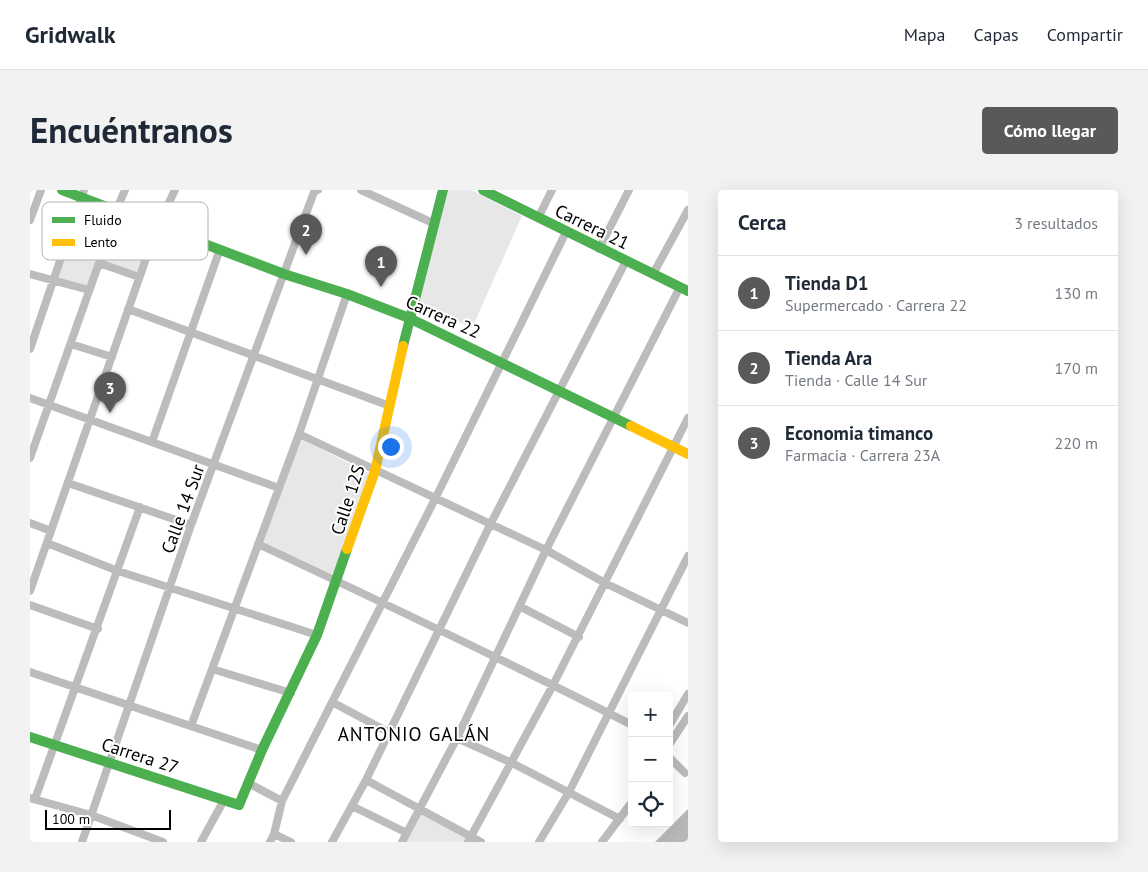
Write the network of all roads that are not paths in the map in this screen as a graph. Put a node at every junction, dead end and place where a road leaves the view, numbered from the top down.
1 (41, 190) edge
2 (62, 190) edge
3 (125, 190) edge
4 (175, 190) edge
5 (318, 190) edge
6 (361, 190) edge
7 (443, 190) edge
8 (483, 190) edge
9 (552, 190) edge
10 (629, 190) edge
11 (83, 193) edge
12 (377, 193) edge
13 (100, 202) edge
14 (120, 202) edge
15 (169, 202) edge
16 (688, 210) edge
17 (538, 218) junction
18 (30, 220) edge
19 (435, 224) junction
20 (566, 232) junction
21 (208, 245) edge
22 (599, 248) junction
23 (220, 249) junction
24 (59, 260) edge
25 (145, 260) edge
26 (626, 261) junction
27 (30, 274) edge
28 (284, 274) junction
29 (653, 274) junction
30 (139, 277) junction
31 (52, 281) junction
32 (89, 290) junction
33 (684, 290) edge
34 (347, 294) junction
35 (128, 309) junction
36 (409, 318) junction
37 (191, 332) junction
38 (71, 344) junction
39 (30, 349) edge
40 (255, 356) junction
41 (112, 357) junction
42 (501, 363) junction
43 (318, 379) junction
44 (559, 390) junction
45 (30, 398) edge
46 (50, 405) junction
47 (390, 406) junction
48 (614, 417) junction
49 (688, 418) edge
50 (91, 420) junction
51 (30, 429) edge
52 (39, 433) junction
53 (299, 434) junction
54 (152, 442) junction
55 (674, 448) junction
56 (688, 454) edge
57 (30, 458) edge
58 (215, 465) junction
59 (375, 471) junction
60 (68, 483) junction
61 (279, 488) junction
62 (435, 499) junction
63 (140, 508) junction
64 (30, 523) edge
65 (490, 525) junction
66 (191, 526) junction
67 (52, 531) junction
68 (47, 543) junction
69 (258, 544) junction
70 (546, 550) junction
71 (688, 556) edge
72 (118, 570) junction
73 (685, 571) edge
74 (32, 576) edge
75 (337, 581) junction
76 (605, 583) junction
77 (171, 588) junction
78 (30, 591) edge
79 (383, 603) junction
80 (30, 605) edge
81 (521, 607) junction
82 (233, 609) junction
83 (661, 610) junction
84 (688, 623) edge
85 (98, 629) junction
86 (440, 630) junction
87 (317, 635) junction
88 (578, 637) junction
89 (496, 656) junction
90 (212, 669) junction
91 (30, 672) edge
92 (74, 687) junction
93 (552, 687) junction
94 (291, 693) junction
95 (688, 694) edge
96 (332, 702) junction
97 (130, 706) junction
98 (607, 712) junction
99 (688, 716) edge
100 (673, 719) edge
101 (628, 723) edge
102 (192, 726) junction
103 (390, 733) junction
104 (30, 737) edge
105 (457, 738) junction
106 (673, 738) edge
107 (54, 745) junction
108 (262, 750) junction
109 (673, 761) edge
110 (512, 762) junction
111 (110, 763) junction
112 (685, 773) dead end
113 (366, 780) junction
114 (250, 784) junction
115 (569, 792) junction
116 (32, 798) edge
117 (224, 800) junction
118 (282, 801) junction
119 (239, 806) joint
120 (352, 806) junction
121 (628, 808) edge
122 (419, 809) junction
123 (91, 815) junction
124 (620, 819) junction
125 (407, 833) junction
126 (274, 834) junction
127 (469, 840) edge
128 (82, 842) edge
129 (163, 842) edge
130 (201, 842) edge
131 (270, 842) edge
132 (291, 842) edge
133 (332, 842) edge
134 (402, 842) edge
135 (481, 842) edge
136 (539, 842) edge
137 (602, 842) edge

1 - 18 street
2 - 11 street, Carrera 22
3 - 14 street
4 - 15 street
5 - 28 street, Calle 14 Sur
6 - 12 street
7 - 19 street, Calle 12S
8 - 17 street, Carrera 21
9 - 17 street
10 - 22 street
11 - 13 street, Carrera 22
12 - 19 street
16 - 29 street
17 - 20 street, Carrera 21
19 - 36 street, Calle 12S
20 - 22 street, Carrera 21
20 - 42 street
21 - 23 street, Carrera 22
22 - 26 street, Carrera 21
23 - 28 street, Carrera 22
23 - 37 street
24 - 31 street
25 - 30 street
26 - 29 street, Carrera 21
26 - 44 street
27 - 31 street
28 - 34 street, Carrera 22
28 - 40 street, Calle 14 Sur
29 - 33 street, Carrera 21
30 - 32 street
30 - 35 street
31 - 32 street
31 - 39 street
32 - 38 street
33 - 48 street
34 - 36 street, Carrera 22
34 - 43 street
35 - 37 street
35 - 41 street
36 - 42 street, Carrera 22
36 - 47 street, Calle 12S
37 - 40 street
37 - 54 street
38 - 41 street
38 - 46 street
40 - 43 street
40 - 58 street, Calle 14 Sur
41 - 50 street
42 - 44 street, Carrera 22
42 - 62 street
43 - 47 street
43 - 53 street
44 - 48 street, Carrera 22
44 - 65 street
45 - 46 street
46 - 50 street
46 - 52 street
47 - 59 street, Calle 12S
48 - 55 street, Carrera 22
48 - 70 street
49 - 55 street
50 - 54 street
50 - 60 street
51 - 52 street
52 - 57 street
53 - 59 street
53 - 61 street
54 - 58 street
55 - 56 street, Carrera 22
55 - 76 street
58 - 61 street
58 - 66 street, Calle 14 Sur
59 - 62 street
59 - 75 street, Calle 12S
60 - 63 street
60 - 67 street
61 - 69 street
62 - 65 street
62 - 79 street
63 - 66 street
63 - 72 street
64 - 67 street
65 - 70 street
65 - 86 street
66 - 77 street, Calle 14 Sur
67 - 68 street
68 - 72 street
68 - 74 street
69 - 75 street
69 - 82 street
70 - 76 street
70 - 81 street
71 - 73 street
72 - 77 street
72 - 85 street
73 - 83 street
74 - 78 street
75 - 79 street
75 - 87 street, Calle 12S
76 - 83 street
76 - 88 street
77 - 82 street
77 - 97 street, Calle 14 Sur
79 - 86 street
79 - 96 street
80 - 85 street
81 - 88 street
81 - 89 street
82 - 87 street
82 - 90 street
83 - 84 street
83 - 98 street
85 - 92 street
86 - 89 street
86 - 103 street
87 - 94 street, Calle 12S
88 - 93 street
89 - 93 street
89 - 105 street
90 - 94 street
90 - 102 street
91 - 92 street
92 - 97 street
92 - 107 street
93 - 98 street
93 - 110 street
94 - 108 street, Calle 12S
95 - 100 street
96 - 103 street
96 - 118 street
97 - 102 street
97 - 111 street, Calle 14 Sur
98 - 101 street
98 - 115 street
99 - 106 street
102 - 108 street
103 - 113 street
104 - 107 street, Carrera 27
105 - 110 street
105 - 122 street
107 - 111 street, Carrera 27
107 - 116 street
108 - 114 street, Calle 12S
109 - 112 street
110 - 115 street
110 - 127 street
111 - 117 street, Carrera 27
111 - 123 street, Calle 14 Sur
113 - 120 street
113 - 122 street
114 - 118 street
114 - 119 street, Calle 12S
115 - 124 street
115 - 136 street
116 - 123 street
117 - 119 street, Carrera 27
117 - 130 street
118 - 126 street
120 - 125 street
120 - 133 street
121 - 124 street
122 - 125 street
122 - 127 street
123 - 128 street, Calle 14 Sur
123 - 129 street
124 - 137 street
125 - 134 street
126 - 131 street
126 - 132 street
127 - 135 street

